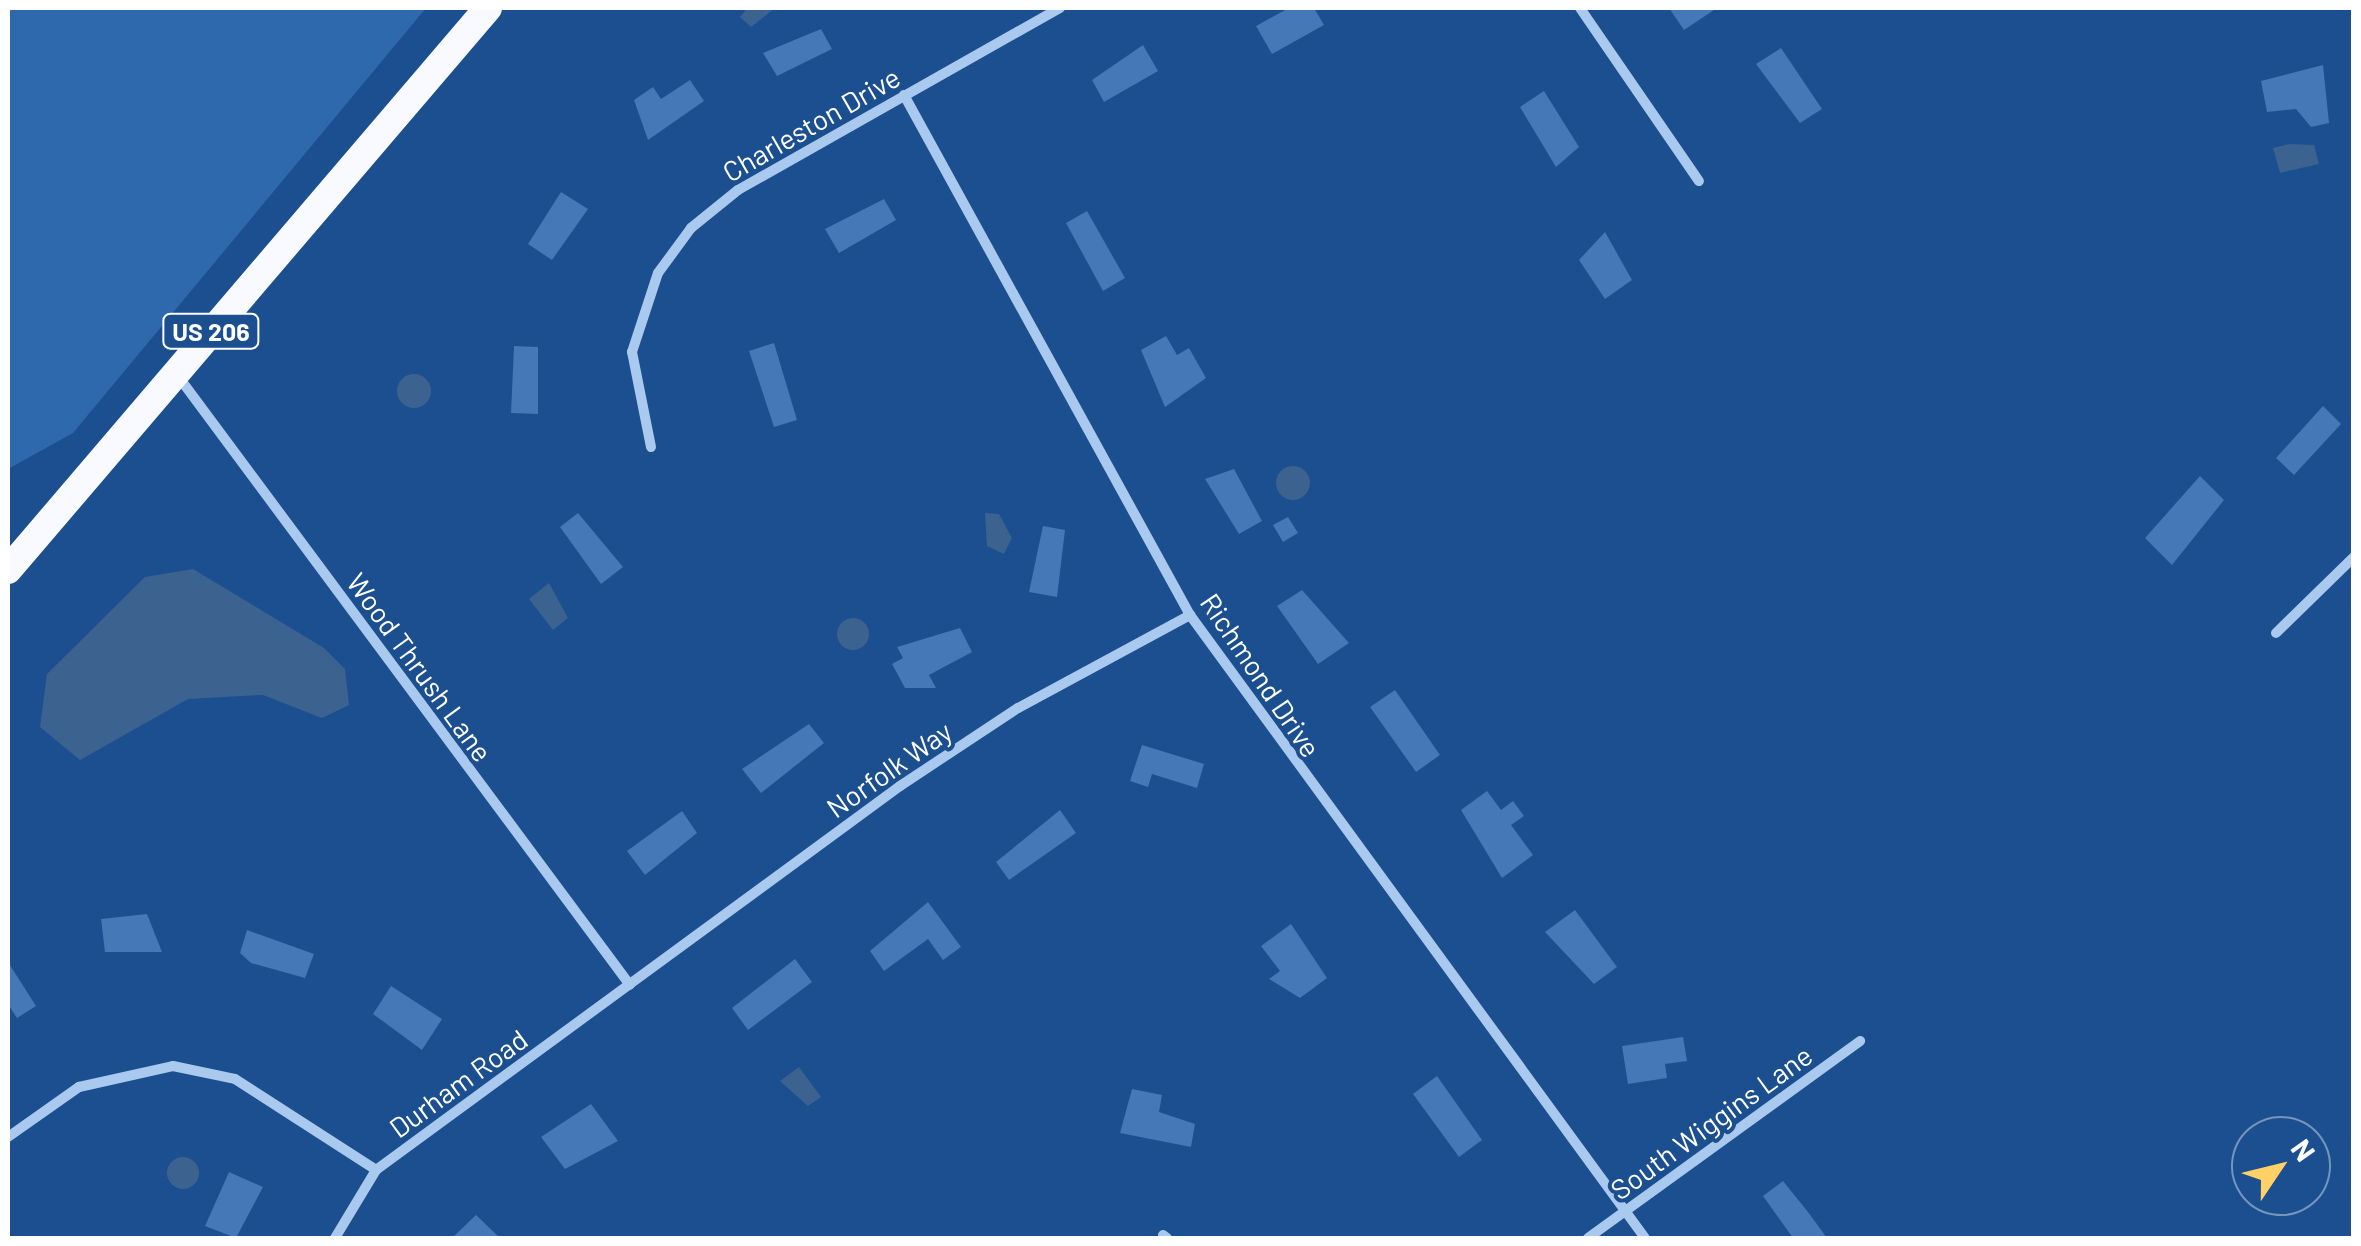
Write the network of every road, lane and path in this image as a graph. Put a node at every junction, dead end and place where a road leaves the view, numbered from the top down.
1 (488, 8) edge
2 (1060, 8) edge
3 (1580, 8) edge
4 (904, 95) junction
5 (1699, 181) dead end
6 (176, 373) junction
7 (652, 448) dead end
8 (2354, 557) edge
9 (8, 570) edge
10 (1190, 615) junction
11 (2276, 634) dead end
12 (630, 985) junction
13 (1860, 1041) dead end
14 (8, 1137) edge
15 (376, 1170) junction
16 (1624, 1212) junction
17 (335, 1238) edge
18 (1588, 1238) edge
19 (1644, 1238) edge

1 - 6 highway, US 206
2 - 4 street, Charleston Drive
3 - 5 street
4 - 7 street, Charleston Drive
4 - 10 street, Richmond Drive
6 - 9 highway, US 206
6 - 12 street, Wood Thrush Lane
8 - 11 street
10 - 12 street, Norfolk Way
10 - 16 street, Richmond Drive
12 - 15 street, Durham Road
13 - 16 street, South Wiggins Lane
14 - 15 street
15 - 17 street, Durham Road
16 - 18 street, South Wiggins Lane
16 - 19 street, Richmond Drive

